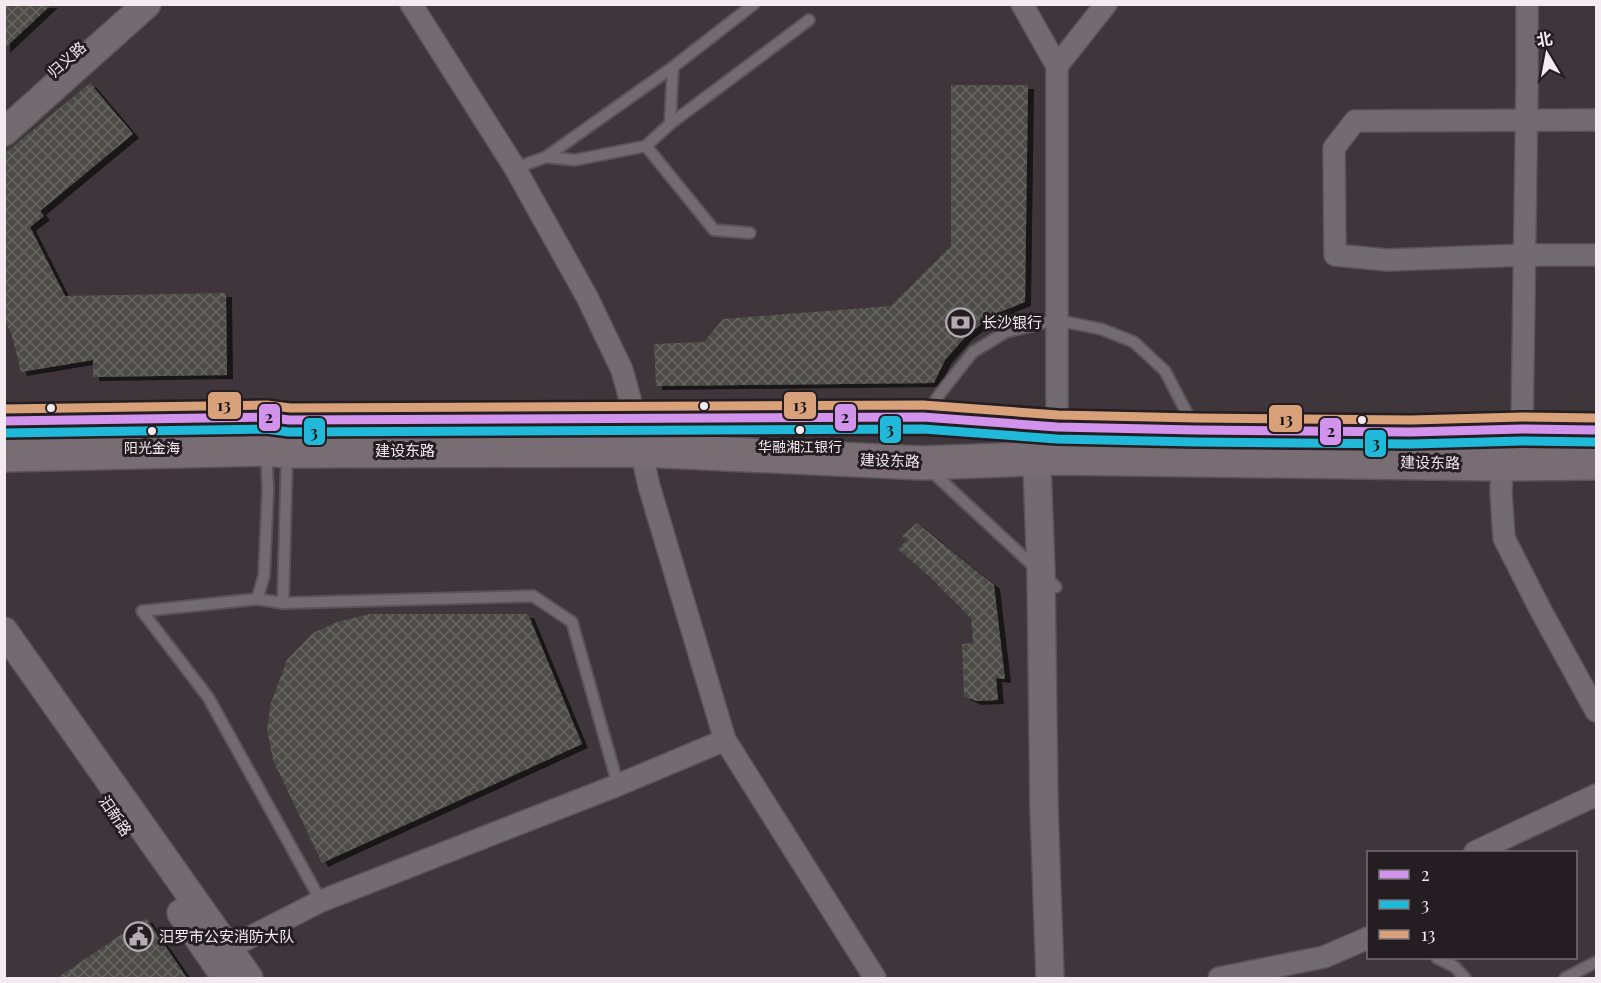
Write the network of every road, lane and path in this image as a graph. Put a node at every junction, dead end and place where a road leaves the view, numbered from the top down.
1 (129, 4) edge
2 (147, 4) edge
3 (411, 4) edge
4 (754, 4) edge
5 (1022, 4) edge
6 (1106, 4) edge
7 (1527, 4) edge
8 (809, 20) dead end
9 (1057, 66) junction
10 (674, 67) junction
11 (4, 116) edge
12 (1527, 120) junction
13 (1596, 120) edge
14 (670, 124) junction
15 (4, 132) edge
16 (646, 146) junction
17 (546, 157) junction
18 (515, 168) junction
19 (750, 233) dead end
20 (1525, 255) junction
21 (1596, 255) edge
22 (1056, 320) junction
23 (635, 417) junction
24 (923, 417) junction
25 (4, 421) edge
26 (1522, 429) junction
27 (1196, 430) junction
28 (1596, 430) edge
29 (277, 434) junction
30 (1047, 442) junction
31 (641, 450) junction
32 (4, 455) edge
33 (922, 463) junction
34 (1596, 463) edge
35 (1502, 464) junction
36 (1048, 580) junction
37 (257, 599) junction
38 (283, 603) junction
39 (4, 631) edge
40 (4, 654) edge
41 (1596, 711) edge
42 (725, 740) junction
43 (618, 785) junction
44 (1596, 795) edge
45 (1477, 851) edge
46 (321, 901) junction
47 (1367, 938) edge
48 (220, 953) junction
49 (1441, 959) edge
50 (1596, 962) edge
51 (226, 978) edge
52 (249, 978) edge
53 (875, 978) edge
54 (1050, 978) edge
55 (1059, 978) edge
56 (1219, 978) edge
57 (1465, 978) edge
58 (1565, 978) edge

1 - 11 street, 归义路
2 - 15 street
3 - 18 street
4 - 10 lane
5 - 9 street
6 - 9 street
7 - 12 street
8 - 14 lane
9 - 22 street
10 - 14 lane
10 - 17 lane
12 - 13 street
12 - 20 street
12 - 20 street
14 - 16 lane
16 - 17 lane
16 - 19 lane
17 - 18 lane
18 - 23 street
20 - 21 street
20 - 26 street
22 - 24 lane
22 - 27 lane
22 - 30 street
23 - 24 main road, 建设东路
23 - 29 main road, 建设东路
23 - 31 street
24 - 30 main road, 建设东路
25 - 29 main road, 建设东路
26 - 27 main road, 建设东路
26 - 28 main road, 建设东路
27 - 30 main road, 建设东路
29 - 31 main road, 建设东路
29 - 32 main road, 建设东路
29 - 37 lane
29 - 38 lane
30 - 33 main road, 建设东路
30 - 35 main road, 建设东路
30 - 36 street
31 - 33 main road, 建设东路
31 - 42 street
33 - 36 lane
34 - 35 main road, 建设东路
35 - 41 street
36 - 54 street
36 - 55 street
37 - 38 lane
37 - 46 lane
38 - 43 lane
39 - 48 street
40 - 48 street, 汨新路
42 - 43 street
42 - 53 street
43 - 46 street
44 - 45 street
46 - 48 street
47 - 56 street
48 - 51 street, 汨新路
48 - 52 street
49 - 57 lane
50 - 58 lane

